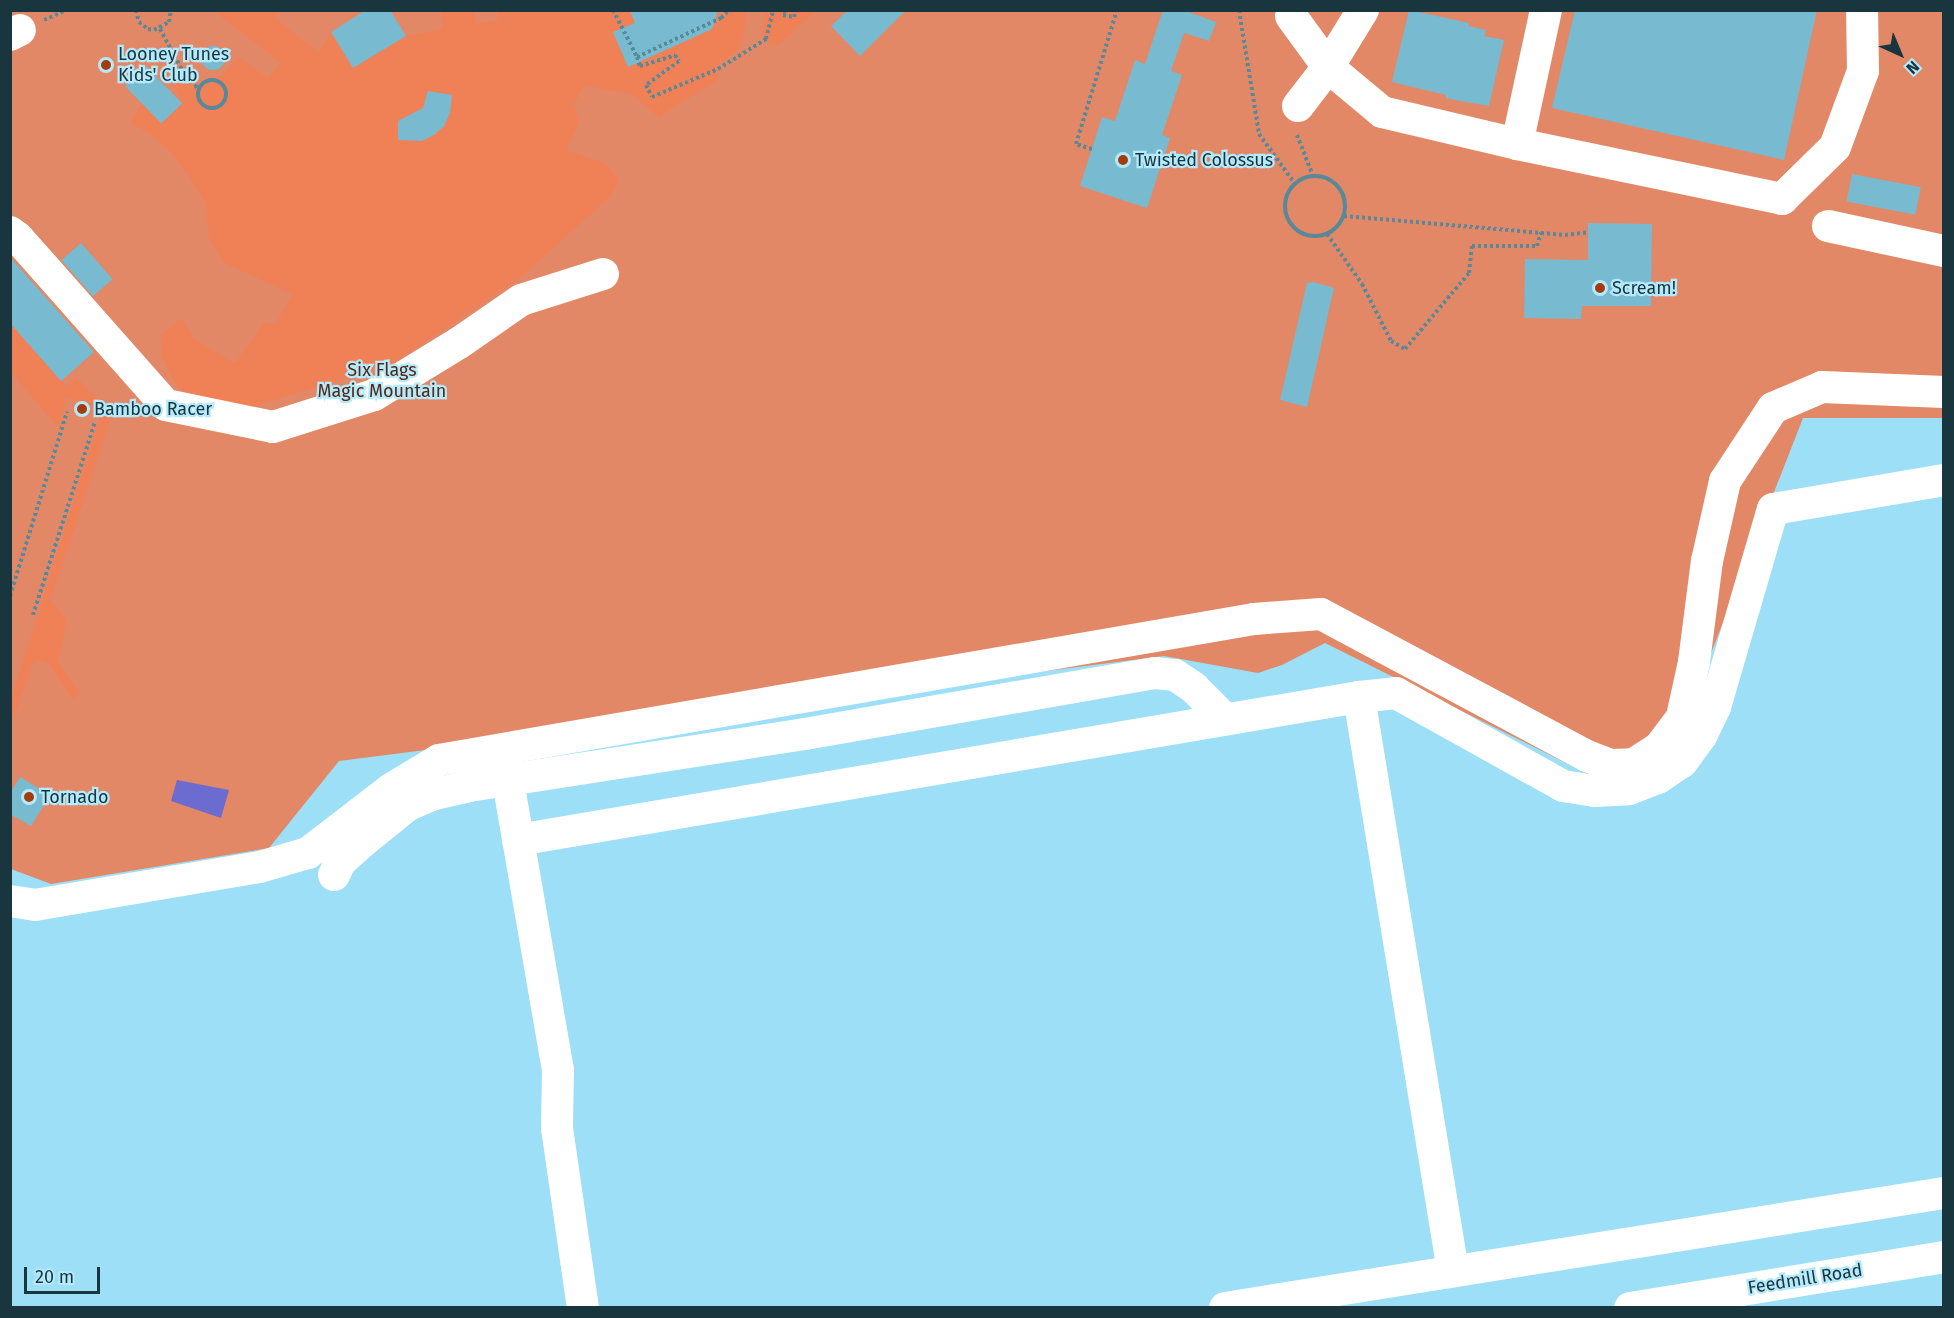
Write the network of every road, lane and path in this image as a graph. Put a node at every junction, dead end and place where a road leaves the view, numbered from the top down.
1 (136, 10) edge
2 (171, 10) edge
3 (613, 10) edge
4 (729, 10) edge
5 (773, 10) edge
6 (785, 10) edge
7 (796, 10) edge
8 (1117, 10) edge
9 (1239, 10) edge
10 (1363, 10) edge
11 (1545, 10) edge
12 (1862, 10) edge
13 (1291, 16) dead end
14 (160, 29) junction
15 (636, 57) junction
16 (1328, 67) junction
17 (199, 89) junction
18 (1298, 106) joint
19 (1517, 144) junction
20 (1092, 149) dead end
21 (1312, 176) junction
22 (1294, 184) junction
23 (1344, 216) junction
24 (1828, 226) dead end
25 (10, 232) edge
26 (1588, 232) dead end
27 (1541, 233) junction
28 (1327, 234) junction
29 (1944, 251) edge
30 (603, 274) dead end
31 (1944, 392) edge
32 (67, 412) dead end
33 (95, 422) dead end
34 (1944, 480) edge
35 (10, 596) edge
36 (33, 615) dead end
37 (1359, 697) junction
38 (1225, 720) junction
39 (508, 781) junction
40 (518, 840) junction
41 (334, 875) dead end
42 (10, 901) edge
43 (1944, 1193) edge
44 (1944, 1257) edge
45 (1453, 1271) junction
46 (583, 1308) edge
47 (1225, 1308) edge
48 (1630, 1308) edge

1 - 14 path
2 - 14 path
3 - 15 path
4 - 15 path
5 - 15 path
6 - 7 path
8 - 20 path
9 - 22 path
10 - 16 street
11 - 19 street
12 - 19 street
13 - 16 street
14 - 17 path
16 - 18 street
16 - 19 street
17 - 17 path
18 - 21 path
21 - 22 path
21 - 23 path
22 - 28 path
23 - 27 path
23 - 28 path
24 - 29 street
25 - 30 street
26 - 27 path
27 - 28 path
31 - 42 street
32 - 35 path
33 - 36 path
34 - 37 street
37 - 38 street
37 - 45 street
38 - 39 street
38 - 40 street
39 - 40 street
39 - 41 street
40 - 46 street
43 - 45 street
44 - 48 street, Feedmill Road
45 - 47 street

